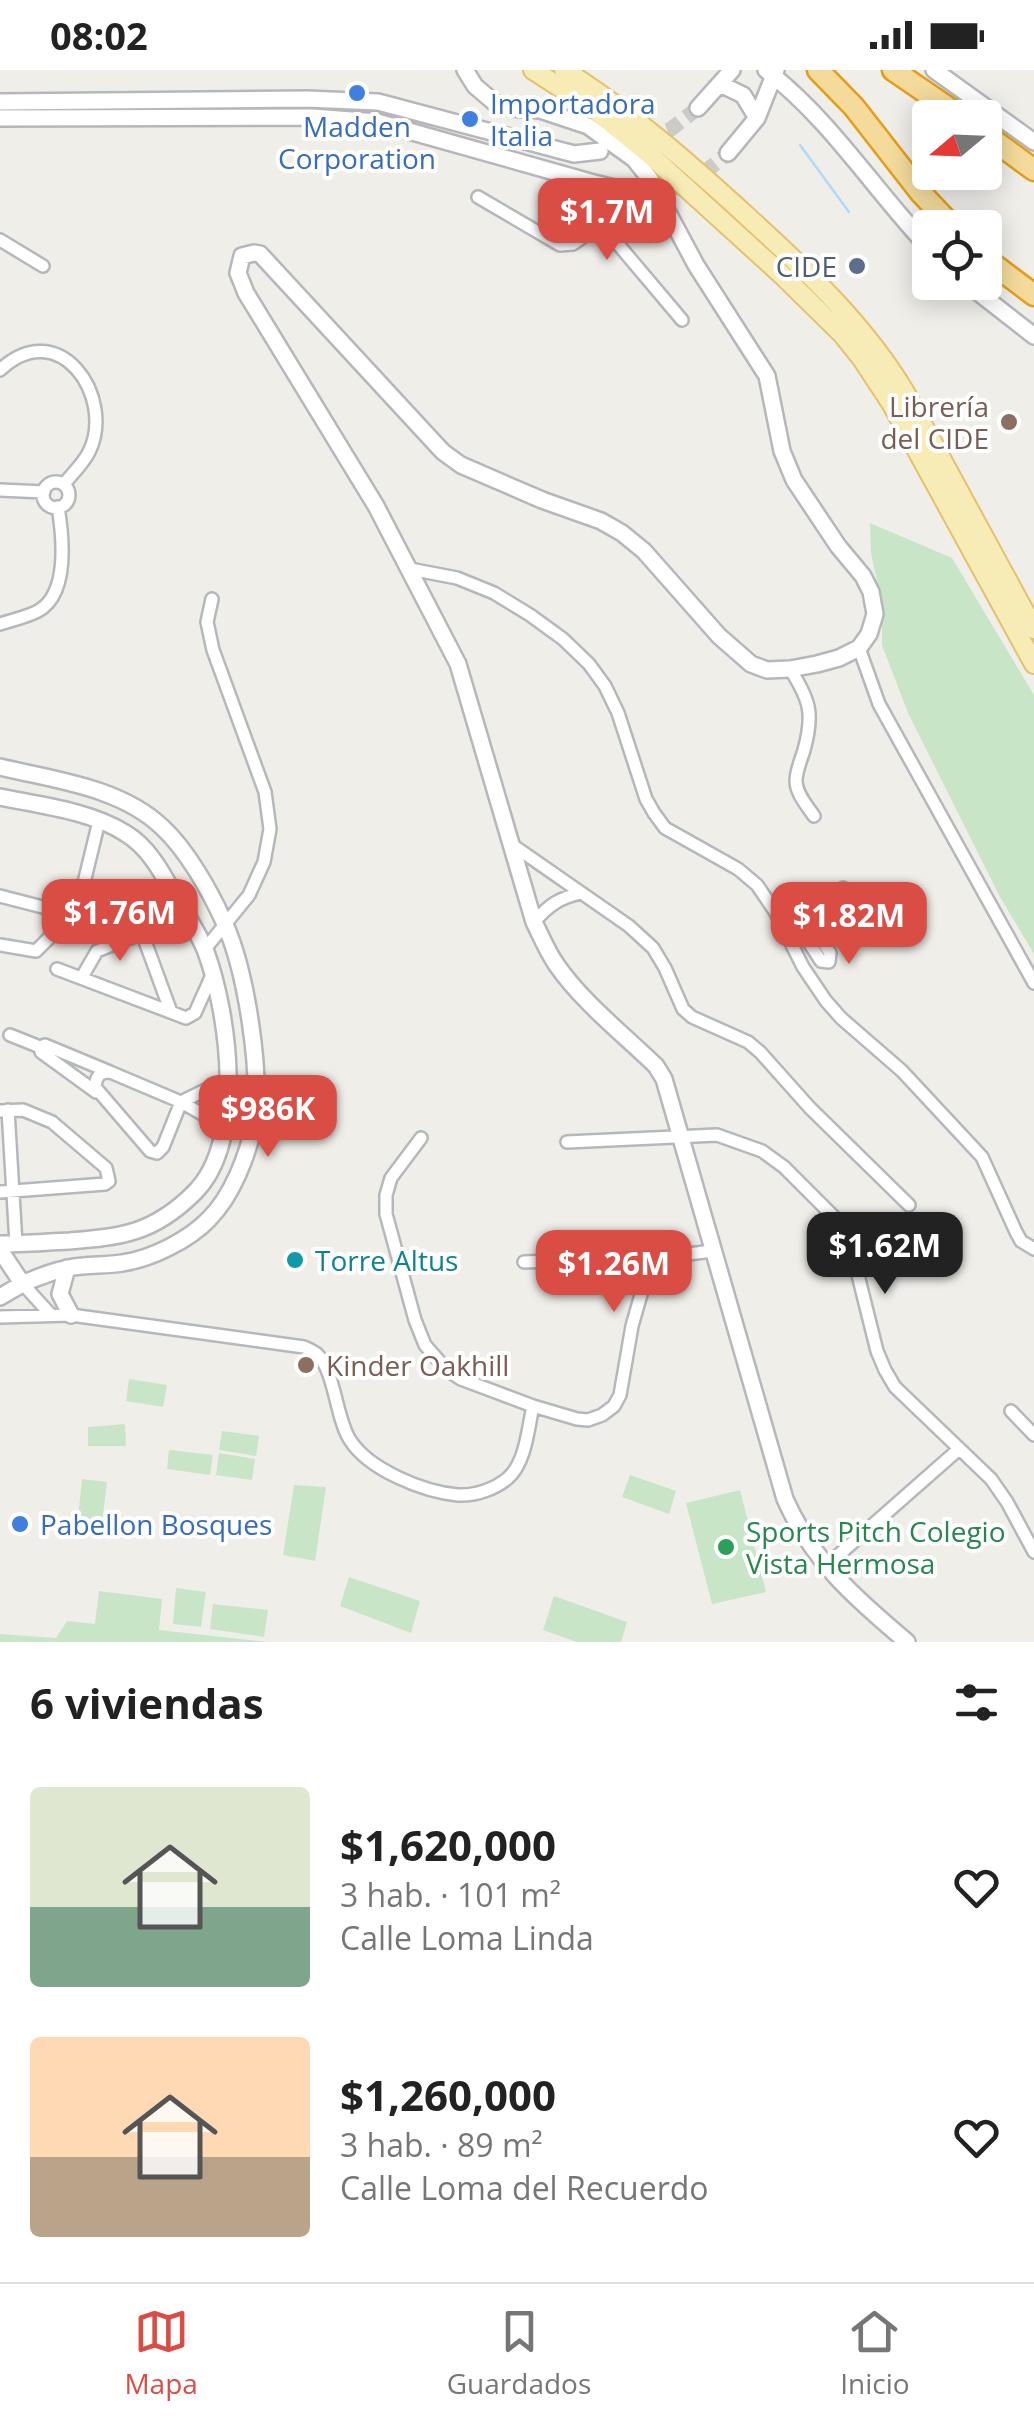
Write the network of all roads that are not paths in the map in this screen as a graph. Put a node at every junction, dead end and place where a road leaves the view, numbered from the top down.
1 (533, 70) edge
2 (564, 70) edge
3 (732, 70) edge
4 (818, 70) edge
5 (893, 70) edge
6 (934, 70) edge
7 (466, 71) edge
8 (772, 72) edge
9 (720, 84) junction
10 (551, 92) dead end
11 (937, 100) edge
12 (349, 101) junction
13 (0, 102) edge
14 (72, 108) junction
15 (698, 108) tunnel mouth
16 (540, 110) junction
17 (0, 118) edge
18 (756, 118) junction
19 (348, 120) junction
20 (1034, 142) edge
21 (1002, 146) edge
22 (600, 151) dead end
23 (728, 153) tunnel mouth
24 (1034, 170) edge
25 (590, 182) junction
26 (639, 194) tunnel mouth
27 (478, 197) dead end
28 (937, 210) edge
29 (601, 224) junction
30 (912, 229) edge
31 (0, 240) edge
32 (43, 266) dead end
33 (1002, 271) edge
34 (1034, 296) edge
35 (988, 300) edge
36 (682, 320) dead end
37 (1034, 336) edge
38 (0, 370) edge
39 (64, 484) junction
40 (0, 490) edge
41 (44, 492) junction
42 (58, 508) junction
43 (410, 569) junction
44 (212, 599) dead end
45 (0, 624) edge
46 (1034, 628) edge
47 (860, 648) junction
48 (1034, 664) edge
49 (790, 669) junction
50 (0, 767) edge
51 (0, 797) edge
52 (814, 816) dead end
53 (99, 821) junction
54 (511, 844) junction
55 (842, 888) dead end
56 (580, 893) junction
57 (0, 896) edge
58 (71, 910) junction
59 (534, 922) junction
60 (225, 924) junction
61 (787, 934) junction
62 (0, 945) edge
63 (204, 948) junction
64 (57, 968) dead end
65 (212, 975) junction
66 (82, 977) junction
67 (1034, 983) edge
68 (170, 1012) junction
69 (10, 1035) dead end
70 (40, 1047) junction
71 (110, 1072) junction
72 (228, 1079) junction
73 (96, 1092) junction
74 (181, 1102) junction
75 (4, 1111) edge
76 (225, 1127) junction
77 (680, 1136) junction
78 (421, 1138) dead end
79 (567, 1142) dead end
80 (208, 1177) junction
81 (6, 1192) edge
82 (909, 1205) dead end
83 (113, 1238) junction
84 (94, 1240) junction
85 (5, 1246) edge
86 (712, 1250) junction
87 (1034, 1250) edge
88 (163, 1251) junction
89 (666, 1257) junction
90 (524, 1262) dead end
91 (121, 1264) junction
92 (94, 1266) junction
93 (67, 1268) junction
94 (22, 1283) junction
95 (0, 1298) edge
96 (51, 1315) junction
97 (71, 1315) junction
98 (0, 1318) edge
99 (533, 1406) junction
100 (1011, 1411) dead end
101 (1034, 1435) edge
102 (958, 1449) junction
103 (1034, 1552) edge
104 (826, 1566) junction
105 (907, 1642) edge

1 - 48 main road
2 - 46 main road
3 - 9 street
4 - 28 highway
5 - 11 highway
6 - 20 street
7 - 16 street
8 - 18 street
8 - 30 street
9 - 15 street
9 - 18 street
10 - 16 street
12 - 14 street
12 - 19 street
12 - 22 street
13 - 14 street
14 - 17 street
14 - 19 street
16 - 47 street
18 - 23 street
19 - 25 street
21 - 24 highway
25 - 26 street
25 - 29 street
27 - 29 street
29 - 36 street
31 - 32 street
33 - 34 highway
35 - 37 street
38 - 39 street
39 - 41 street
39 - 42 street
40 - 41 street
41 - 42 street
42 - 45 street
43 - 49 street
43 - 54 street
43 - 61 street
44 - 60 street
47 - 49 street
47 - 67 street
49 - 52 street
50 - 60 street
51 - 53 street
53 - 58 street
53 - 63 street
54 - 56 street
54 - 59 street
55 - 61 street
56 - 59 street
56 - 82 street
57 - 58 street
58 - 62 street
59 - 77 street
60 - 63 street
60 - 88 street
61 - 87 street
63 - 65 street
64 - 66 street
65 - 68 street
65 - 72 street
66 - 68 street
66 - 68 street
69 - 70 street
70 - 71 street
70 - 73 street
71 - 73 street
71 - 74 street
72 - 74 street
72 - 76 street
73 - 74 street
74 - 76 street
75 - 81 street
75 - 81 street
76 - 80 street
77 - 79 street
77 - 86 street
77 - 102 street
78 - 99 street
80 - 83 street
80 - 88 street
81 - 85 street
83 - 84 street
83 - 91 street
84 - 85 street
84 - 92 street
85 - 94 street
86 - 89 street
86 - 104 street
88 - 91 street
89 - 90 street
89 - 99 street
91 - 92 street
92 - 93 street
93 - 94 street
93 - 97 street
94 - 95 street
94 - 96 street
96 - 97 street
96 - 98 street
97 - 99 street
100 - 101 street
102 - 103 street
102 - 104 street
104 - 105 street

